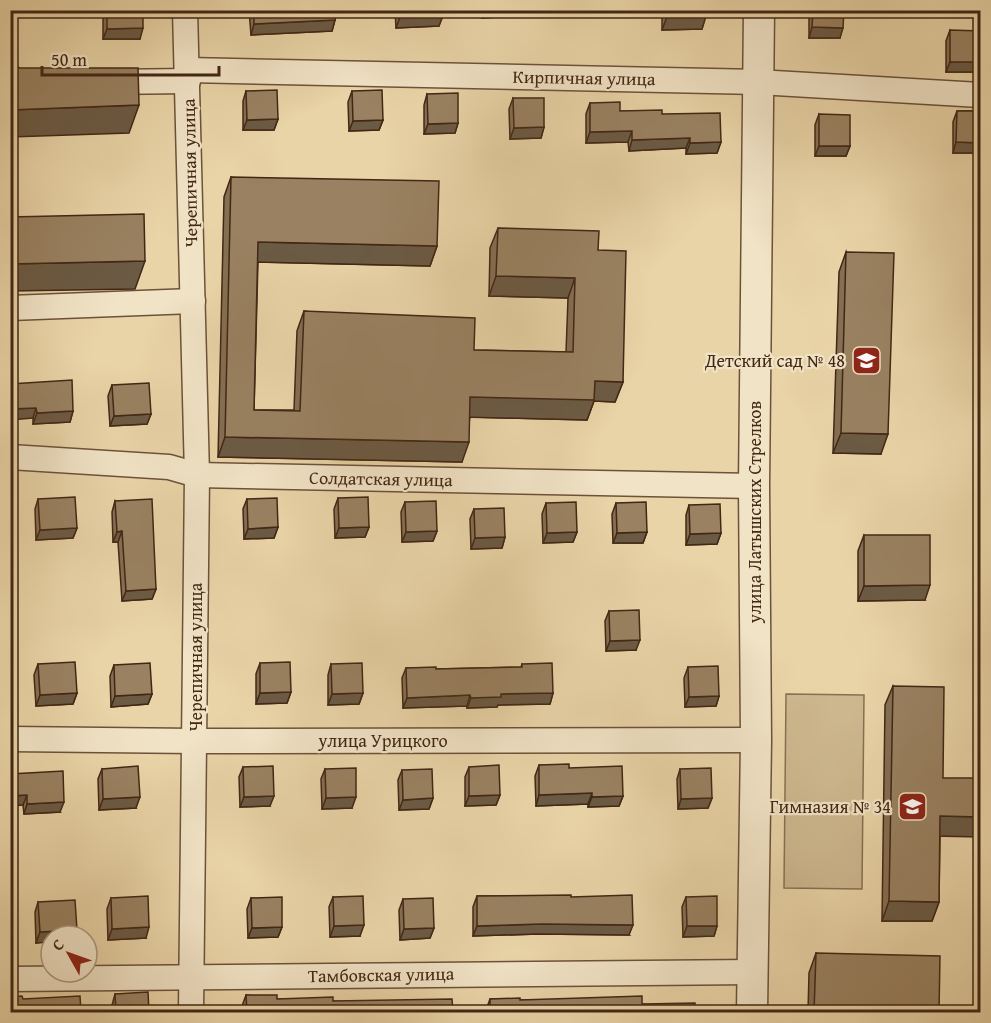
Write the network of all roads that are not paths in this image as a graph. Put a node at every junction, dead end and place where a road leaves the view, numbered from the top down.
1 (185, 10) edge
2 (759, 10) edge
3 (188, 76) junction
4 (79, 81) edge
5 (759, 82) junction
6 (981, 95) edge
7 (193, 301) junction
8 (10, 308) edge
9 (10, 457) edge
10 (197, 475) junction
11 (754, 486) junction
12 (10, 739) edge
13 (756, 740) junction
14 (195, 741) junction
15 (752, 972) junction
16 (190, 977) junction
17 (10, 979) edge
18 (191, 1012) edge
19 (752, 1012) edge

1 - 3 street, Черепичная улица
2 - 5 street, улица Латышских Стрелков
3 - 4 street, Черепичная улица
3 - 5 street, Кирпичная улица
3 - 7 street, Черепичная улица
5 - 6 street, Кирпичная улица
5 - 11 street, улица Латышских Стрелков
7 - 8 street
7 - 10 street, Черепичная улица
9 - 10 street, Солдатская улица
10 - 11 street, Солдатская улица
10 - 14 street, Черепичная улица
11 - 13 street, улица Латышских Стрелков
12 - 14 street, улица Урицкого
13 - 14 street, улица Урицкого
13 - 15 street, улица Латышских Стрелков
14 - 16 street, Черепичная улица
15 - 16 street, Тамбовская улица
15 - 19 street, улица Латышских Стрелков
16 - 17 street, Тамбовская улица
16 - 18 street, Черепичная улица

